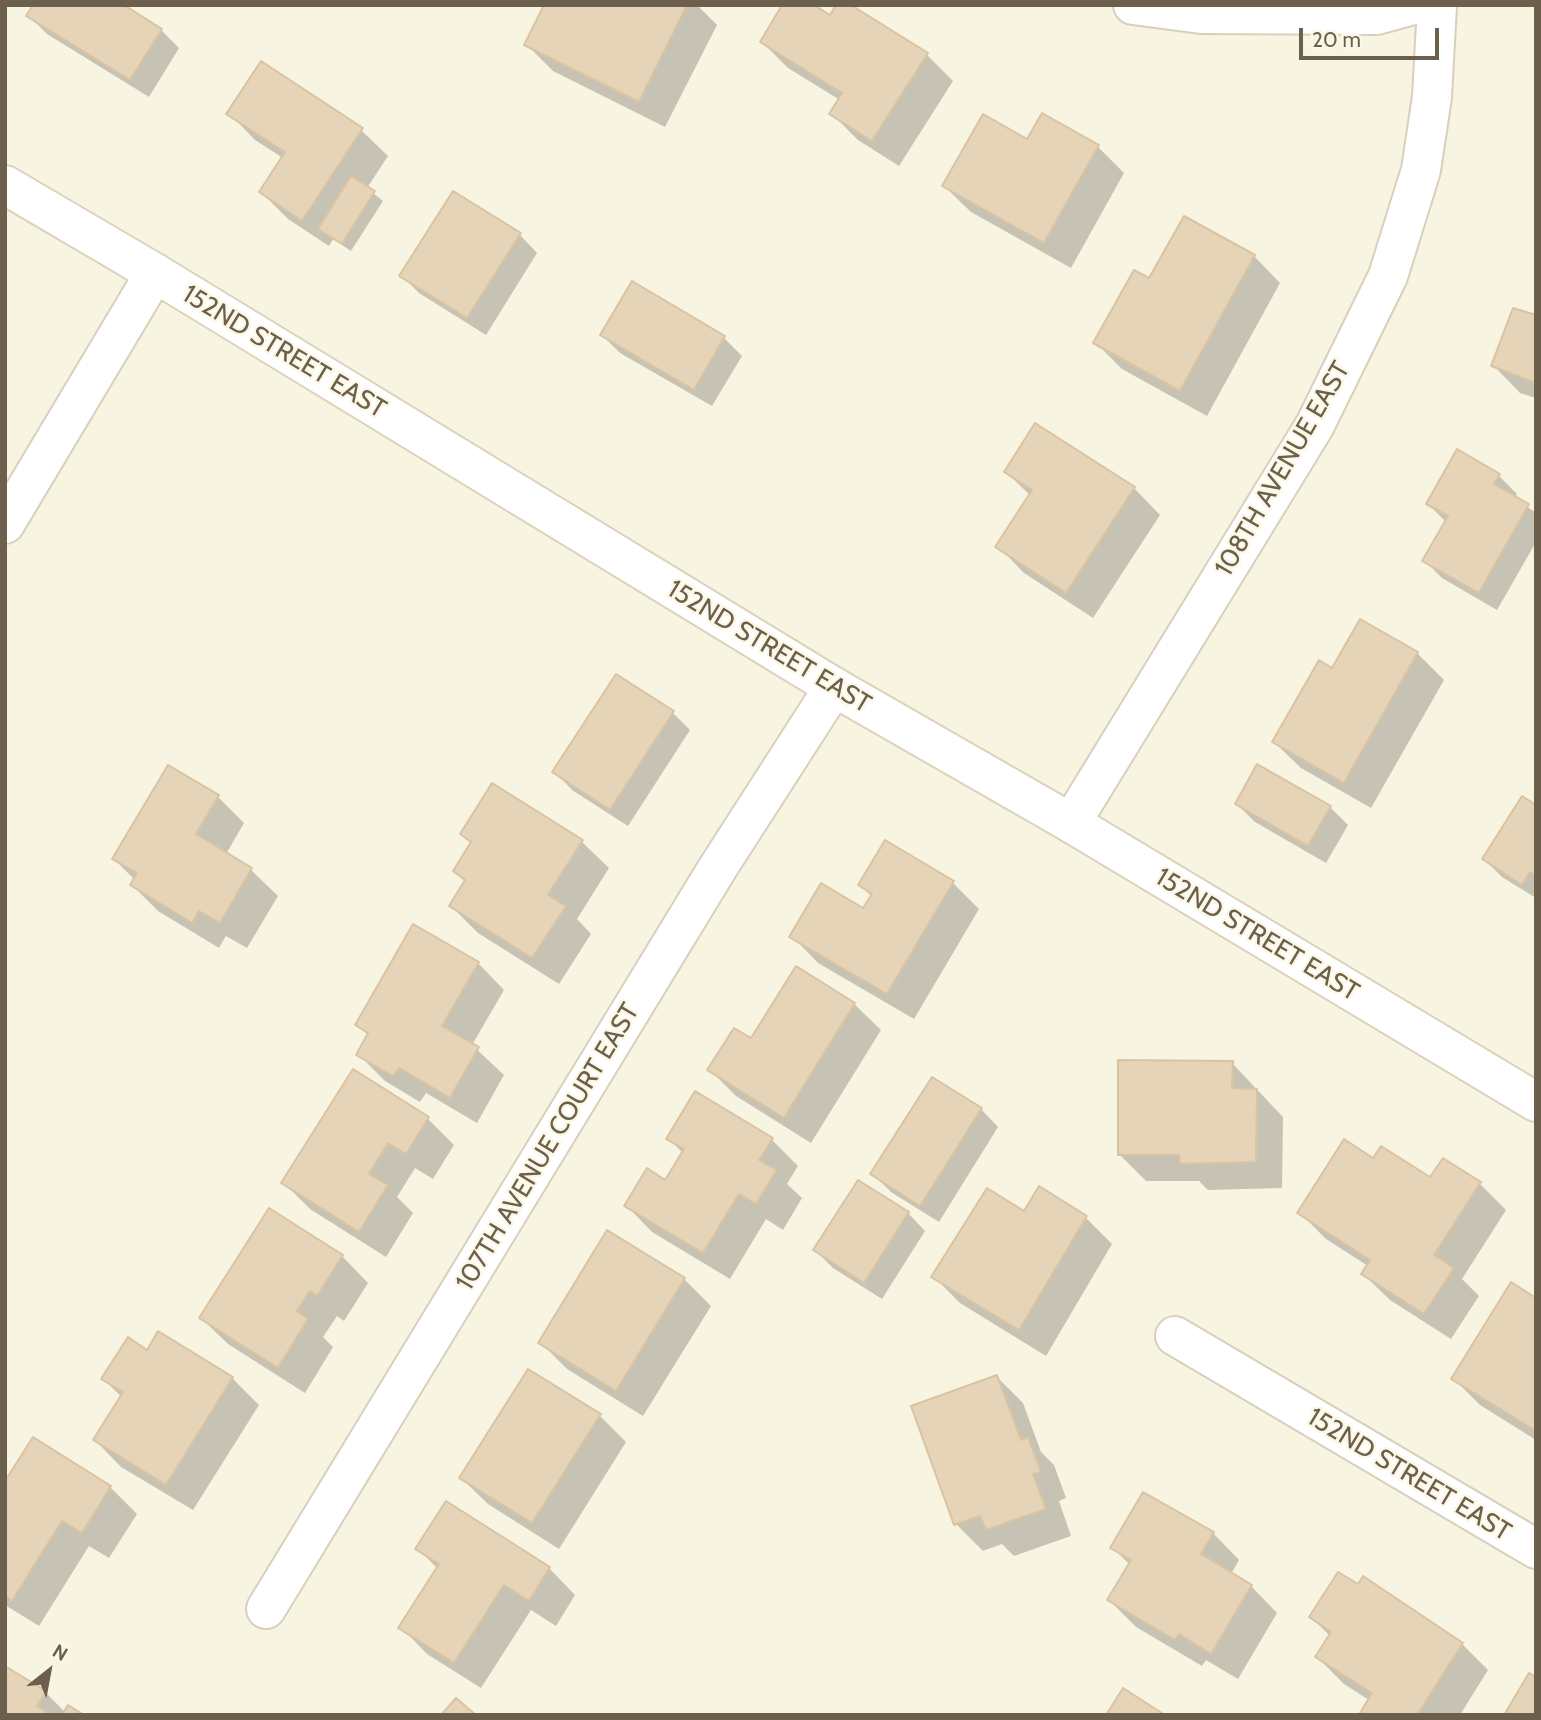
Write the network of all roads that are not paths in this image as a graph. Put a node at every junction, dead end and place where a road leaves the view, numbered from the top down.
1 (1133, 5) edge
2 (1413, 5) edge
3 (1437, 5) edge
4 (5, 185) edge
5 (155, 273) junction
6 (5, 524) edge
7 (834, 687) junction
8 (1071, 823) junction
9 (1536, 1102) edge
10 (1175, 1336) dead end
11 (1536, 1549) edge
12 (265, 1609) dead end

1 - 2 street
3 - 8 street, 108TH AVENUE EAST
4 - 5 street, 152ND STREET EAST
5 - 6 street
5 - 7 street, 152ND STREET EAST
7 - 8 street, 152ND STREET EAST
7 - 12 street, 107TH AVENUE COURT EAST
8 - 9 street, 152ND STREET EAST
10 - 11 street, 152ND STREET EAST

